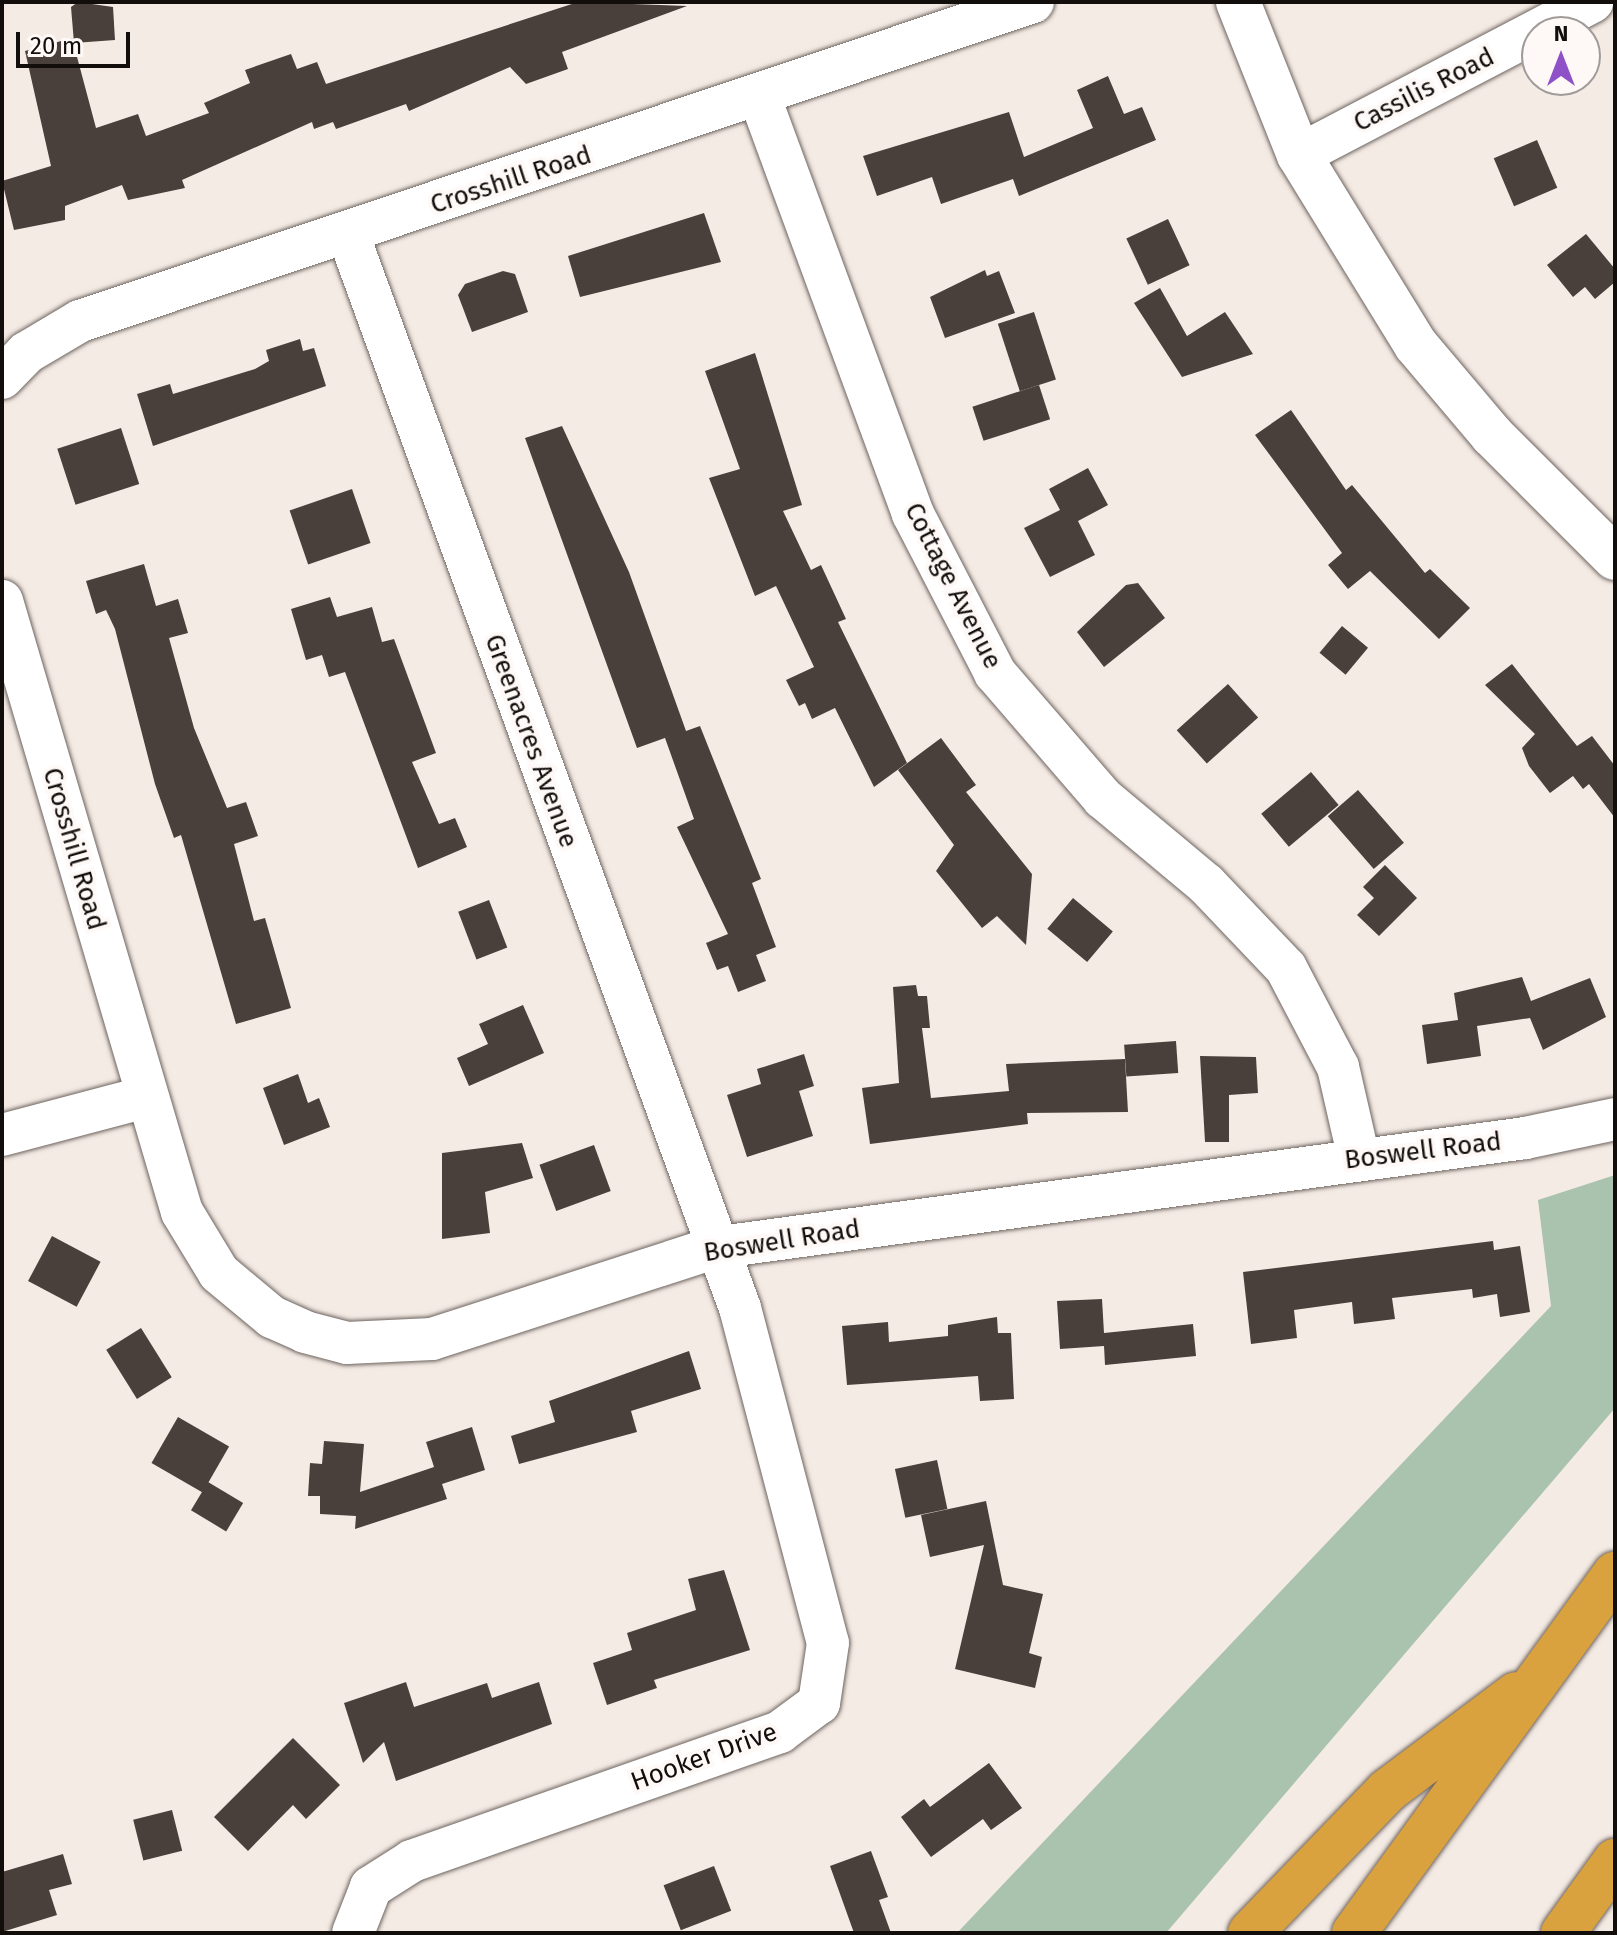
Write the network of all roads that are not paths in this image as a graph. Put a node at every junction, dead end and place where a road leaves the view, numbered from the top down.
1 (1033, 2) edge
2 (1238, 2) edge
3 (1592, 2) edge
4 (760, 98) junction
5 (1299, 155) junction
6 (348, 234) junction
7 (2, 378) edge
8 (1615, 558) edge
9 (2, 601) edge
10 (146, 1097) junction
11 (1615, 1119) edge
12 (2, 1135) edge
13 (1359, 1159) junction
14 (713, 1248) junction
15 (1615, 1574) edge
16 (1538, 1679) junction
17 (1615, 1861) edge
18 (353, 1933) edge
19 (1250, 1933) edge
20 (1354, 1933) edge
21 (1563, 1933) edge

1 - 4 street, Crosshill Road
2 - 5 street
3 - 5 street, Cassilis Road
4 - 6 street, Crosshill Road
4 - 13 street, Cottage Avenue
5 - 8 street
6 - 7 street, Crosshill Road
6 - 14 street, Greenacres Avenue
9 - 10 street, Crosshill Road
10 - 12 street
10 - 14 street, Boswell Road
11 - 13 street, Boswell Road
13 - 14 street, Boswell Road
14 - 18 street, Hooker Drive
15 - 16 highway
16 - 19 highway
16 - 20 highway
17 - 21 highway

